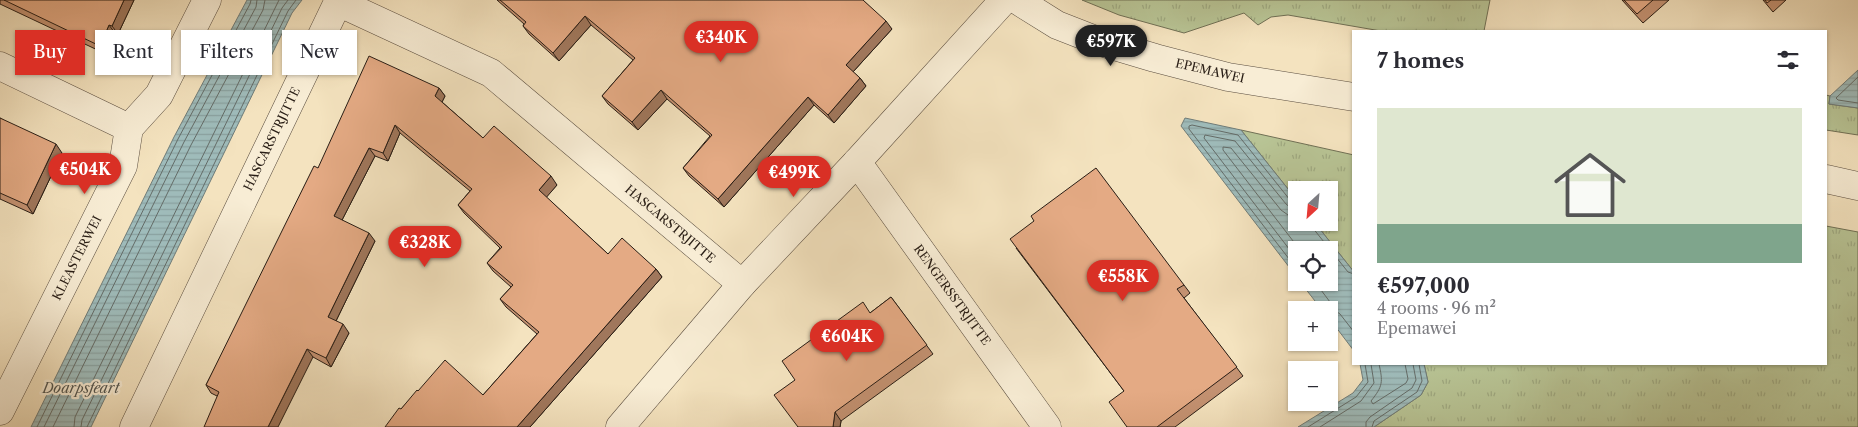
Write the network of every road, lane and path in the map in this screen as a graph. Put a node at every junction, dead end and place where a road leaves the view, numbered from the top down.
1 (206, 0) edge
2 (1004, 0) edge
3 (1018, 0) edge
4 (0, 66) edge
5 (1352, 97) edge
6 (130, 128) junction
7 (857, 162) junction
8 (1827, 179) edge
9 (1858, 186) edge
10 (742, 284) junction
11 (0, 411) edge
12 (134, 427) edge
13 (620, 427) edge
14 (1047, 427) edge

1 - 6 street
2 - 7 street
3 - 5 street, EPEMAWEI
4 - 6 street
6 - 11 street, KLEASTERWEI
7 - 10 street
7 - 14 street, RENGERSSTRJITTE
8 - 9 street
10 - 12 street, HASCARSTRJITTE
10 - 13 street

